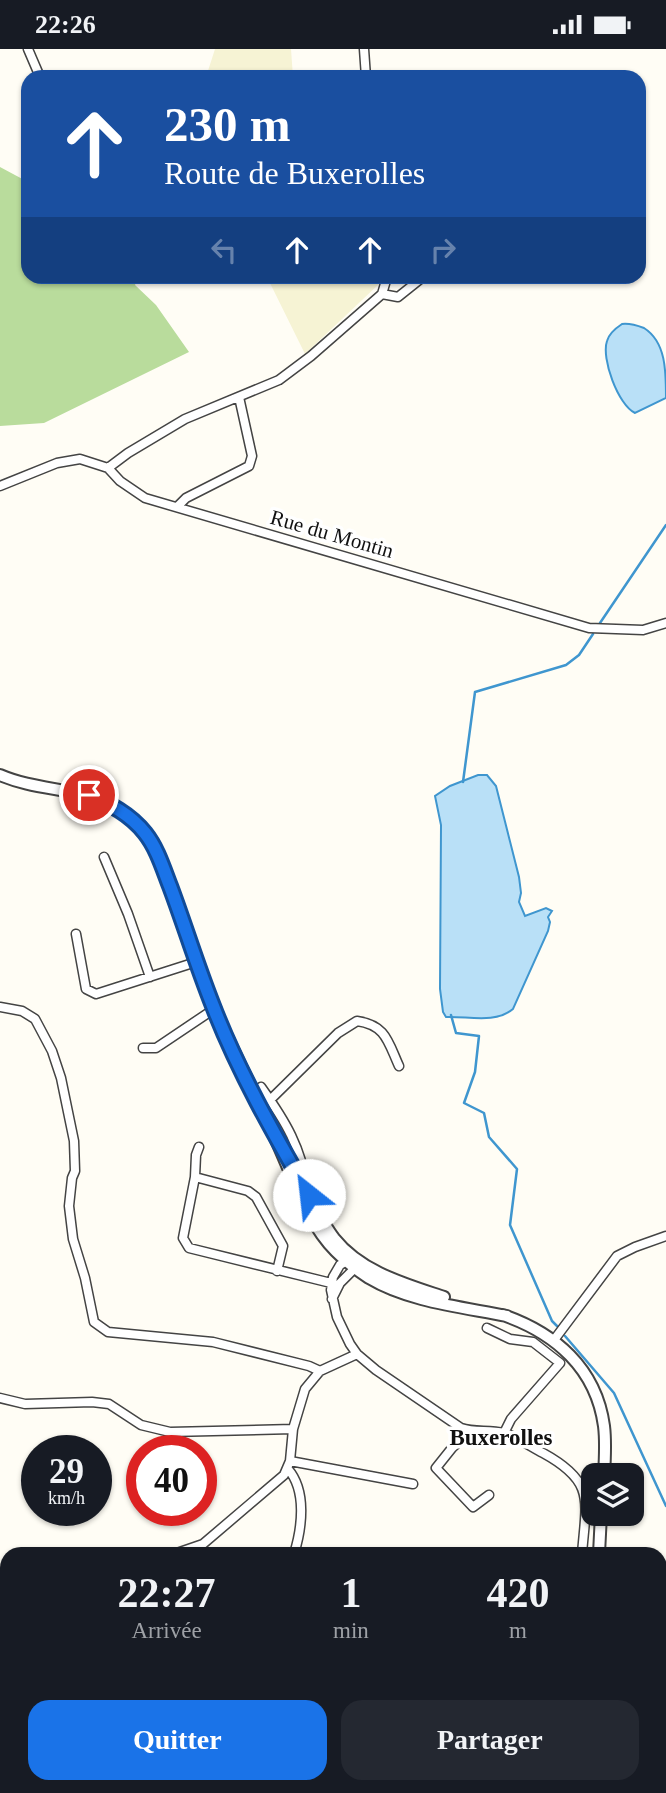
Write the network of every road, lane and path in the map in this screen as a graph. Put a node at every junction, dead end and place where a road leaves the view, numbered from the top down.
1 (28, 49) edge
2 (364, 49) edge
3 (37, 70) edge
4 (366, 70) edge
5 (385, 284) edge
6 (414, 284) edge
7 (382, 294) junction
8 (239, 397) junction
9 (108, 468) junction
10 (0, 486) edge
11 (177, 507) junction
12 (666, 623) edge
13 (0, 775) edge
14 (104, 857) dead end
15 (76, 934) dead end
16 (196, 962) junction
17 (150, 977) junction
18 (0, 1007) edge
19 (214, 1009) junction
20 (143, 1048) dead end
21 (399, 1066) dead end
22 (261, 1087) dead end
23 (270, 1100) junction
24 (284, 1119) junction
25 (270, 1125) junction
26 (200, 1147) dead end
27 (195, 1177) junction
28 (309, 1195) junction
29 (666, 1236) edge
30 (352, 1262) junction
31 (277, 1271) junction
32 (331, 1283) junction
33 (332, 1299) junction
34 (487, 1328) dead end
35 (554, 1339) junction
36 (357, 1355) junction
37 (320, 1371) junction
38 (0, 1398) edge
39 (293, 1429) junction
40 (470, 1432) junction
41 (504, 1433) junction
42 (604, 1463) edge
43 (289, 1465) junction
44 (413, 1484) dead end
45 (489, 1495) dead end
46 (600, 1526) edge
47 (203, 1544) junction
48 (194, 1547) edge
49 (203, 1547) edge
50 (297, 1547) edge
51 (583, 1547) edge
52 (599, 1547) edge

1 - 3 street
2 - 4 street
5 - 7 street
6 - 7 street
7 - 8 street
8 - 9 street
8 - 11 street
9 - 10 street, Rue du Montin
9 - 11 street, Rue du Montin
11 - 12 street, Rue du Montin
13 - 16 street
14 - 17 street
15 - 17 street
16 - 17 street
16 - 19 street
18 - 37 street
19 - 20 street
19 - 25 street
21 - 23 street
22 - 23 street
23 - 24 street
24 - 25 street
24 - 28 street
25 - 28 street
25 - 30 street
26 - 27 street
27 - 31 street
27 - 31 street
28 - 30 street
29 - 35 street
30 - 32 street
30 - 33 street
30 - 35 street
31 - 32 street
32 - 33 street
33 - 36 street
34 - 41 street
35 - 42 street
36 - 37 street
36 - 40 street
37 - 39 street
38 - 39 street
39 - 43 street
40 - 41 street
40 - 45 street
41 - 51 street
43 - 44 street
43 - 47 street
43 - 50 street
46 - 52 street
47 - 48 street
47 - 49 street

